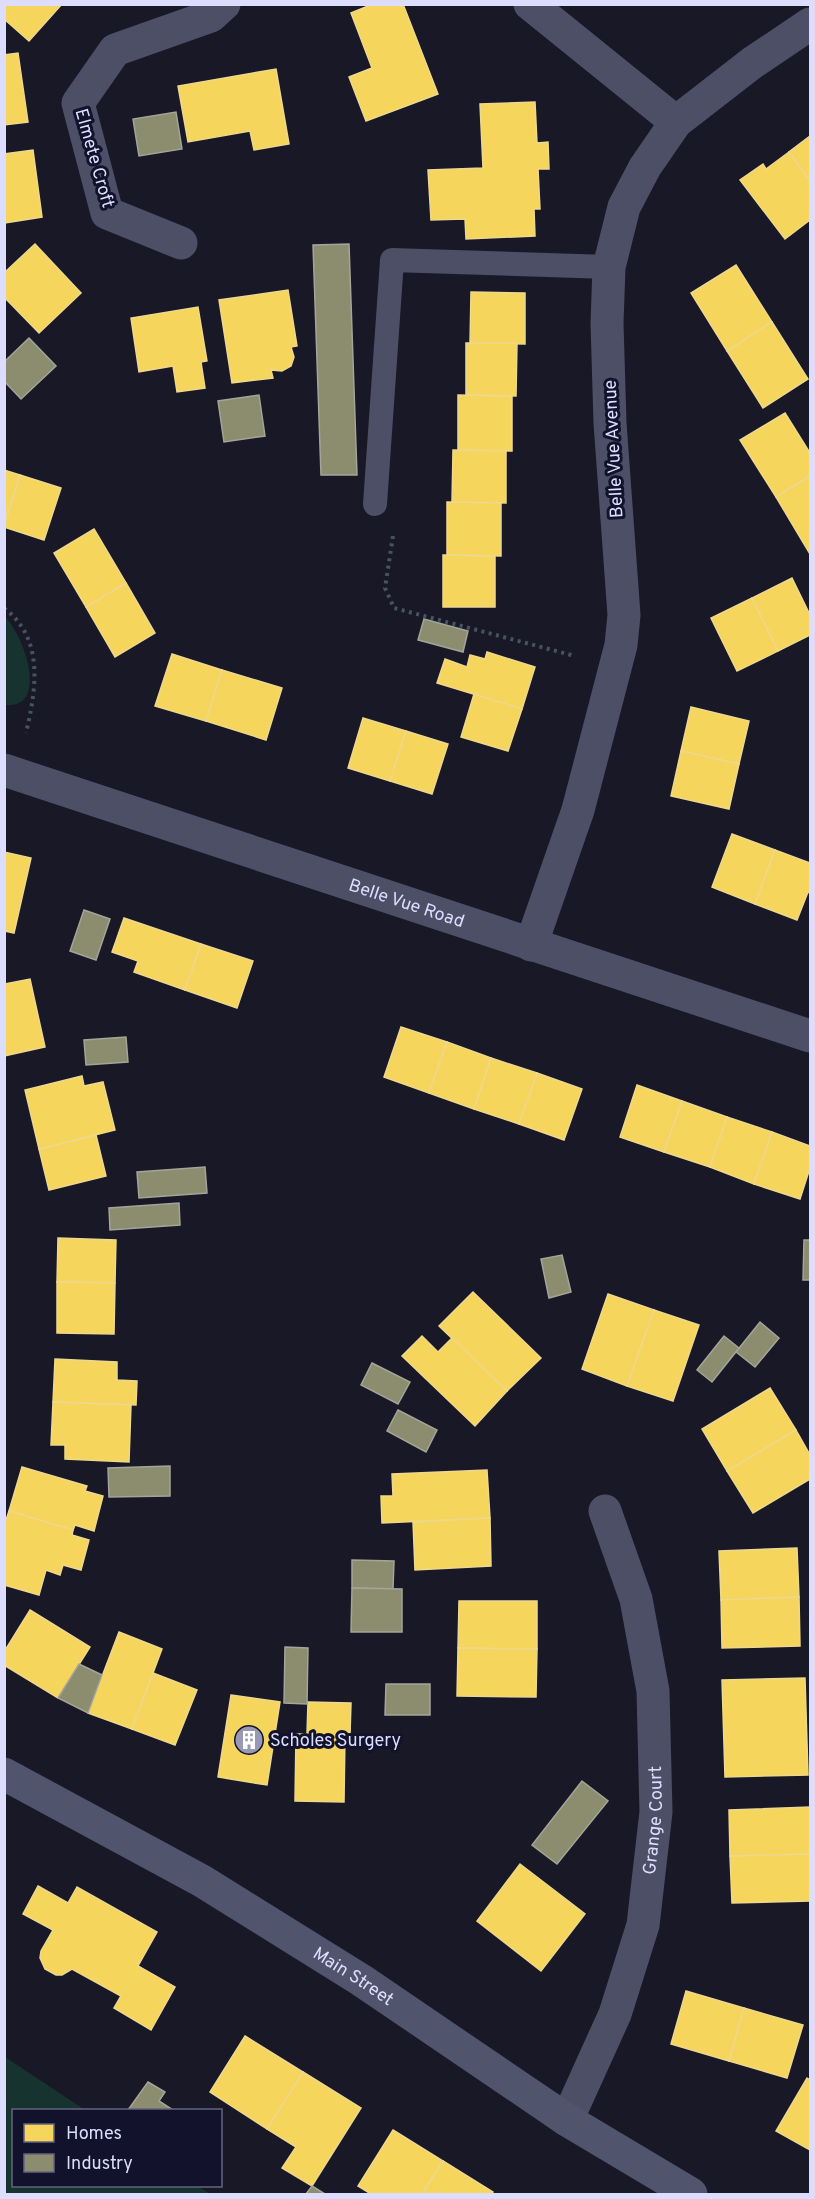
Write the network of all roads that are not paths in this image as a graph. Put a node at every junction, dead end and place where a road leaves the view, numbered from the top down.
1 (224, 4) edge
2 (530, 4) edge
3 (810, 24) edge
4 (676, 122) junction
5 (181, 243) dead end
6 (609, 267) junction
7 (375, 504) road end
8 (11, 772) edge
9 (531, 945) junction
10 (810, 1036) edge
11 (605, 1511) dead end
12 (4, 1774) edge
13 (567, 2120) junction
14 (691, 2194) edge

1 - 5 street, Elmete Croft
2 - 4 street
3 - 4 street, Belle Vue Avenue
4 - 6 street, Belle Vue Avenue
6 - 7 lane
6 - 9 street, Belle Vue Avenue
8 - 9 street, Belle Vue Road
9 - 10 street, Belle Vue Road
11 - 13 street, Grange Court
12 - 13 street, Main Street
13 - 14 street, Main Street

